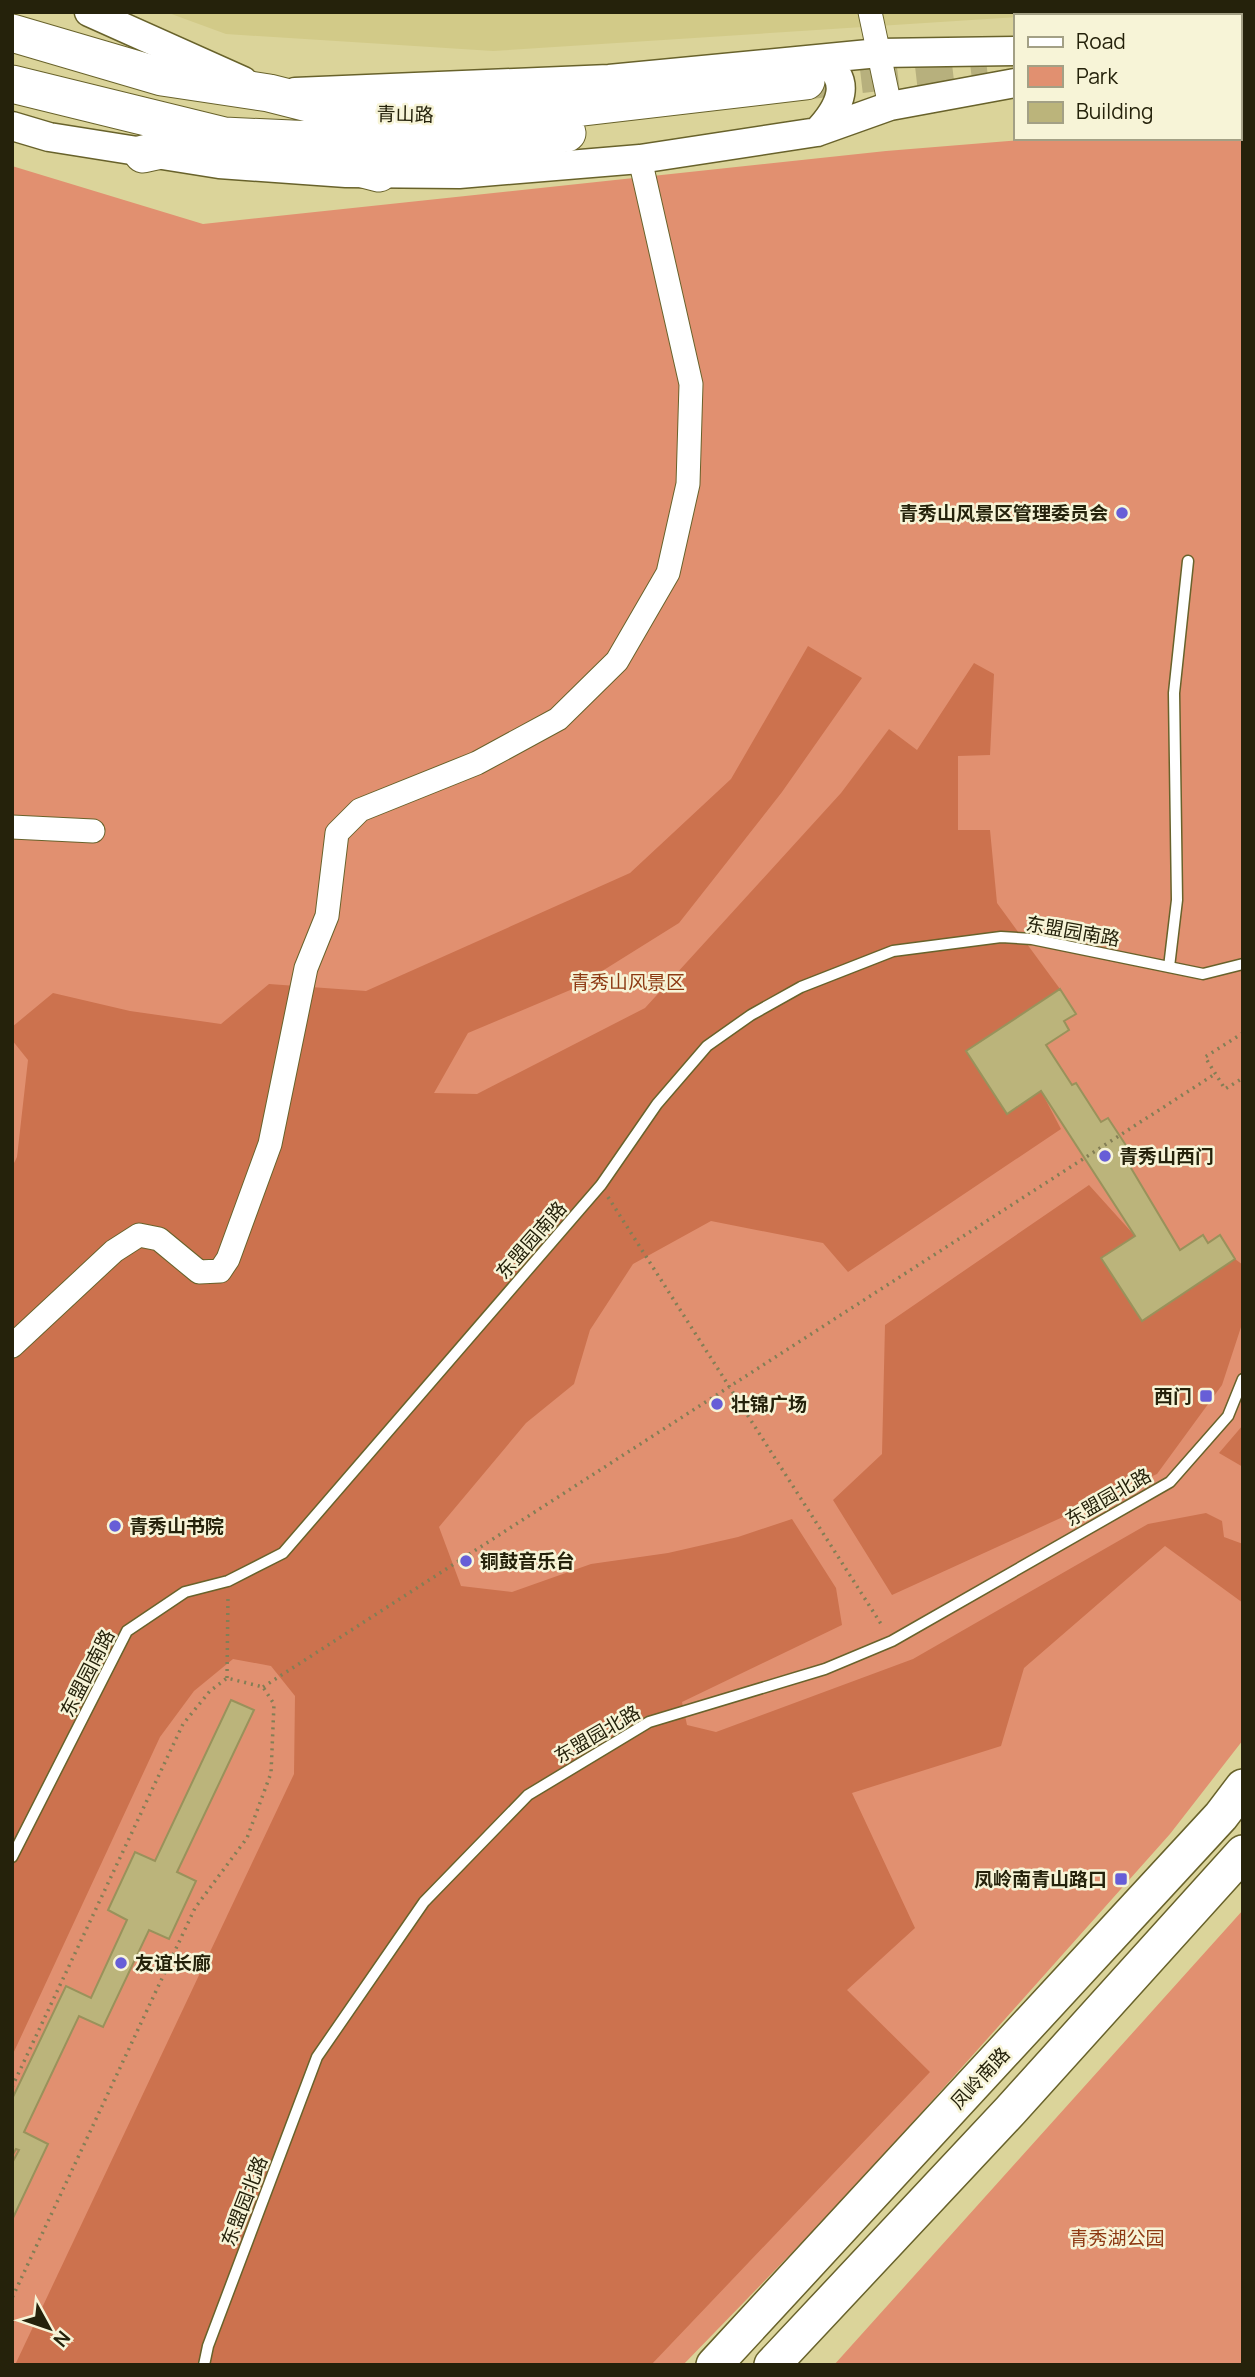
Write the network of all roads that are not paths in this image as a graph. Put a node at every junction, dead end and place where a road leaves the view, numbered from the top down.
1 (89, 12) edge
2 (870, 12) edge
3 (12, 33) edge
4 (1014, 51) edge
5 (879, 53) junction
6 (1014, 83) edge
7 (12, 84) edge
8 (270, 93) junction
9 (812, 94) junction
10 (890, 106) junction
11 (12, 126) edge
12 (224, 136) junction
13 (143, 154) junction
14 (640, 159) junction
15 (379, 173) junction
16 (1188, 561) dead end
17 (12, 827) edge
18 (93, 831) dead end
19 (1243, 964) edge
20 (1169, 967) junction
21 (12, 1346) edge
22 (1243, 1379) edge
23 (1243, 1787) edge
24 (1243, 1853) edge
25 (12, 1857) edge
26 (204, 2365) edge
27 (714, 2365) edge
28 (772, 2365) edge

1 - 8 street
2 - 5 street
3 - 8 highway, 青山路
4 - 5 street
5 - 9 street
5 - 10 street
6 - 10 street
7 - 12 highway, 青山路
8 - 9 highway, 青山路
9 - 10 street
9 - 12 highway, 青山路
9 - 14 street
11 - 13 street
12 - 13 highway
12 - 15 highway
13 - 15 street
14 - 15 street
14 - 21 street
16 - 20 lane
17 - 18 street
19 - 20 lane, 东盟园南路
20 - 25 lane, 东盟园南路
22 - 26 lane, 东盟园北路
23 - 27 main road, 凤岭南路
24 - 28 main road

